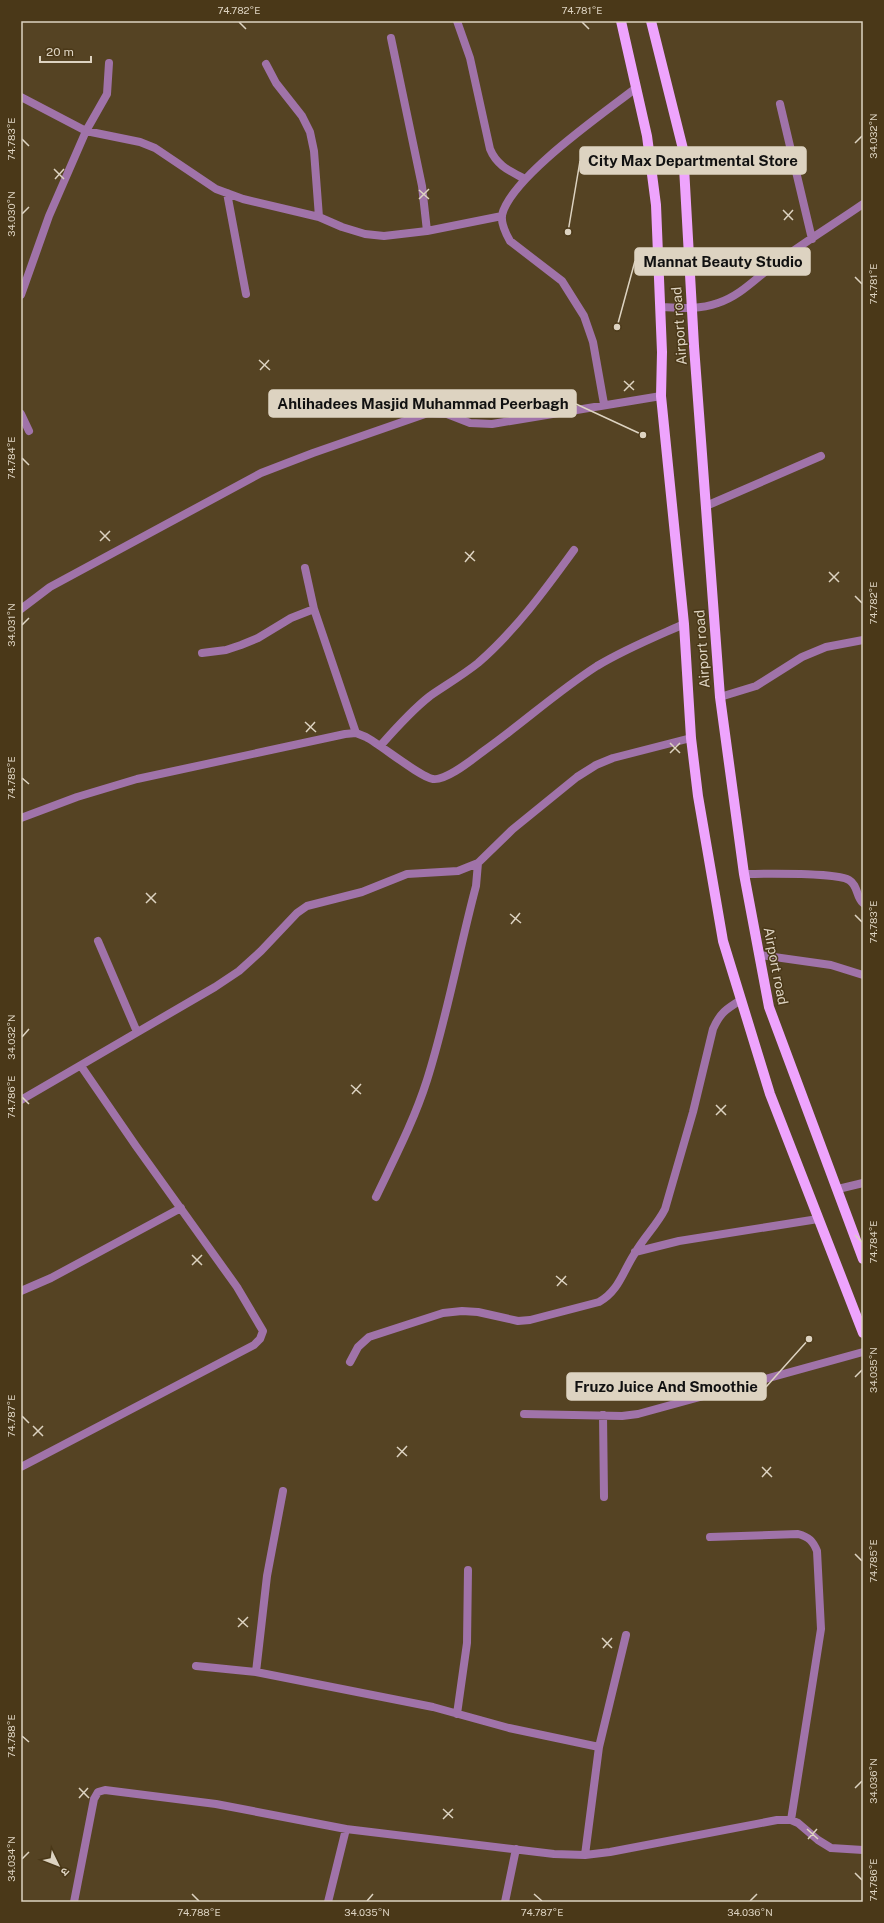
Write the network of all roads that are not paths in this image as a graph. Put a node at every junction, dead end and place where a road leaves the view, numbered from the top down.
1 (457, 21) edge
2 (621, 21) edge
3 (651, 21) edge
4 (391, 38) dead end
5 (109, 63) dead end
6 (266, 64) dead end
7 (636, 88) junction
8 (21, 97) edge
9 (780, 104) dead end
10 (86, 131) junction
11 (525, 179) junction
12 (227, 193) junction
13 (863, 204) edge
14 (502, 216) junction
15 (319, 217) junction
16 (427, 231) junction
17 (812, 239) junction
18 (246, 294) dead end
19 (21, 295) edge
20 (660, 307) junction
21 (692, 309) junction
22 (661, 396) junction
23 (604, 404) junction
24 (21, 414) edge
25 (29, 431) dead end
26 (821, 456) dead end
27 (706, 506) junction
28 (574, 550) dead end
29 (305, 568) dead end
30 (21, 609) edge
31 (314, 609) junction
32 (684, 624) junction
33 (863, 640) edge
34 (202, 653) dead end
35 (720, 697) junction
36 (356, 733) junction
37 (691, 738) junction
38 (381, 745) junction
39 (21, 818) edge
40 (478, 863) junction
41 (744, 874) junction
42 (863, 884) edge
43 (857, 892) junction
44 (863, 903) edge
45 (98, 941) dead end
46 (760, 955) junction
47 (863, 974) edge
48 (741, 1000) junction
49 (137, 1032) junction
50 (81, 1066) junction
51 (21, 1100) edge
52 (863, 1183) edge
53 (838, 1189) junction
54 (376, 1197) dead end
55 (181, 1208) junction
56 (818, 1219) junction
57 (635, 1252) junction
58 (863, 1259) edge
59 (21, 1291) edge
60 (863, 1333) edge
61 (863, 1352) edge
62 (350, 1362) dead end
63 (524, 1414) dead end
64 (603, 1415) junction
65 (21, 1467) edge
66 (282, 1491) dead end
67 (604, 1497) dead end
68 (710, 1537) dead end
69 (468, 1570) dead end
70 (626, 1635) dead end
71 (196, 1666) dead end
72 (256, 1672) junction
73 (458, 1714) junction
74 (599, 1747) junction
75 (791, 1820) junction
76 (346, 1830) junction
77 (516, 1849) junction
78 (863, 1850) edge
79 (585, 1855) junction
80 (74, 1902) edge
81 (328, 1902) edge
82 (505, 1902) edge

1 - 11 street
2 - 7 main road
3 - 21 main road, Airport road
4 - 16 street
5 - 10 street
6 - 15 street
7 - 11 street
7 - 20 main road
8 - 10 street
9 - 17 street
10 - 12 street
10 - 19 street
11 - 14 street
12 - 15 street
12 - 18 street
13 - 17 street
14 - 16 street
14 - 23 street
15 - 16 street
17 - 21 street
20 - 21 street
20 - 22 main road
21 - 27 main road, Airport road
22 - 23 street
22 - 32 main road
23 - 30 street
24 - 25 street
26 - 27 street
27 - 35 main road, Airport road
28 - 38 street
29 - 31 street
31 - 34 street
31 - 36 street
32 - 37 main road
32 - 38 street
33 - 35 street
35 - 41 main road, Airport road
36 - 38 street
36 - 39 street
37 - 40 street
37 - 48 main road
40 - 49 street
40 - 54 street
41 - 43 street
41 - 46 main road, Airport road
42 - 43 street
43 - 44 street
45 - 49 street
46 - 47 street
46 - 53 main road, Airport road
48 - 56 main road
48 - 57 street
49 - 50 street
50 - 51 street
50 - 55 street
52 - 53 street
53 - 58 main road, Airport road
55 - 59 street
55 - 65 street
56 - 57 street
56 - 60 main road
57 - 62 street
61 - 64 street
63 - 64 street
64 - 67 street
66 - 72 street
68 - 75 street
69 - 73 street
70 - 74 street
71 - 72 street
72 - 73 street
73 - 74 street
74 - 79 street
75 - 78 street
75 - 79 street
76 - 77 street
76 - 80 street
76 - 81 street
77 - 79 street
77 - 82 street

